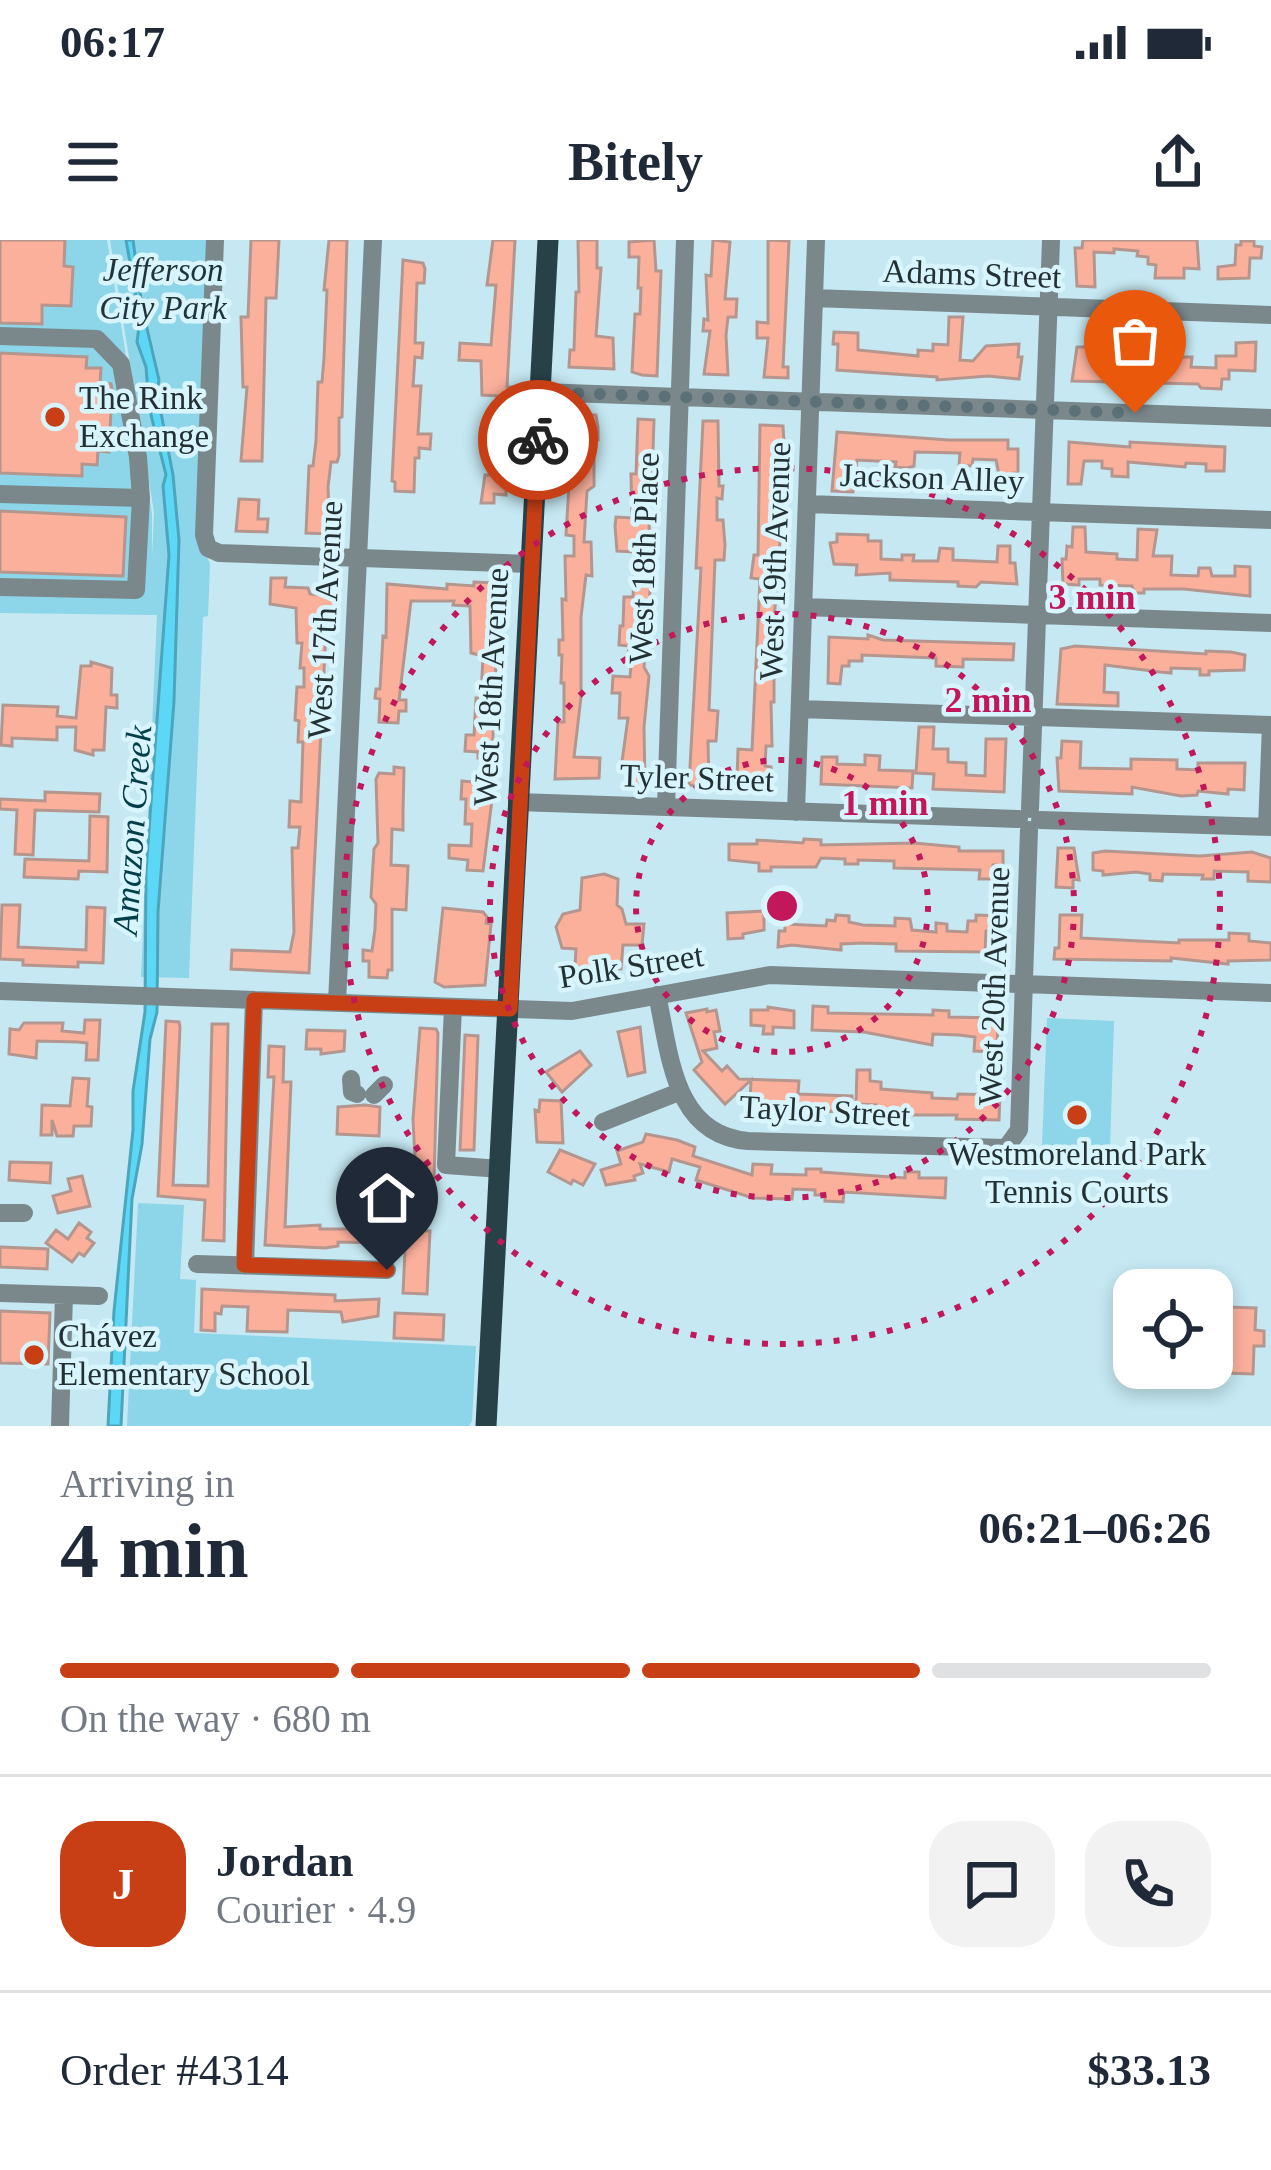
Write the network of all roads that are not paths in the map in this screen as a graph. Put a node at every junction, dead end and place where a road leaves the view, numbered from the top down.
1 (215, 240) edge
2 (373, 240) edge
3 (548, 240) edge
4 (685, 240) edge
5 (816, 240) edge
6 (1051, 240) edge
7 (814, 298) junction
8 (1048, 308) junction
9 (1271, 315) edge
10 (0, 336) edge
11 (540, 392) junction
12 (680, 397) junction
13 (811, 402) junction
14 (1044, 410) junction
15 (1271, 418) edge
16 (0, 494) edge
17 (141, 498) junction
18 (807, 504) junction
19 (1041, 511) junction
20 (1271, 520) edge
21 (358, 558) junction
22 (532, 564) junction
23 (0, 586) edge
24 (803, 607) junction
25 (1037, 615) junction
26 (1271, 623) edge
27 (800, 709) junction
28 (1034, 716) junction
29 (1271, 724) edge
30 (518, 802) junction
31 (666, 807) junction
32 (796, 812) junction
33 (1030, 819) junction
34 (1269, 827) edge
35 (1024, 985) junction
36 (0, 991) edge
37 (1271, 993) edge
38 (657, 995) junction
39 (254, 1000) junction
40 (338, 1003) junction
41 (453, 1006) junction
42 (510, 1009) junction
43 (679, 1092) junction
44 (603, 1122) dead end
45 (1013, 1143) joint
46 (501, 1169) junction
47 (0, 1213) edge
48 (24, 1213) dead end
49 (197, 1264) dead end
50 (244, 1265) junction
51 (387, 1270) dead end
52 (0, 1293) edge
53 (64, 1295) junction
54 (100, 1296) dead end
55 (60, 1426) edge
56 (486, 1426) edge

1 - 21 street
2 - 21 street, West 17th Avenue
3 - 11 main road, West 18th Avenue
4 - 12 street, West 18th Place
5 - 7 street, West 19th Avenue
6 - 8 street, West 20th Avenue
7 - 8 street, Adams Street
7 - 13 street, West 19th Avenue
8 - 9 street, Adams Street
8 - 14 street, West 20th Avenue
10 - 17 street
11 - 12 street
11 - 22 main road, West 18th Avenue
12 - 13 street
12 - 31 street, West 18th Place
13 - 14 street
13 - 18 street, West 19th Avenue
14 - 15 street
14 - 19 street, West 20th Avenue
16 - 17 street
17 - 23 street
18 - 19 street, Jackson Alley
18 - 24 street, West 19th Avenue
19 - 20 street, Jackson Alley
19 - 25 street, West 20th Avenue
21 - 22 street
21 - 40 street, West 17th Avenue
22 - 30 main road, West 18th Avenue
24 - 25 street
24 - 27 street, West 19th Avenue
25 - 26 street
25 - 28 street, West 20th Avenue
27 - 28 street
27 - 32 street, West 19th Avenue
28 - 29 street
28 - 33 street, West 20th Avenue
29 - 34 street
30 - 31 street, Tyler Street
30 - 42 main road, West 18th Avenue
31 - 32 street, Tyler Street
32 - 33 street, Tyler Street
33 - 34 street, Tyler Street
33 - 35 street, West 20th Avenue
35 - 37 street, Polk Street
35 - 38 street, Polk Street
35 - 45 street, West 20th Avenue
36 - 39 street, Polk Street
38 - 42 street, Polk Street
38 - 43 street
39 - 40 street, Polk Street
39 - 50 street
40 - 41 street, Polk Street
41 - 42 street, Polk Street
41 - 46 street
42 - 46 main road, West 18th Avenue
43 - 44 street
43 - 45 street, Taylor Street
46 - 56 main road, West 18th Avenue
47 - 48 street
49 - 50 street
50 - 51 street
52 - 53 street
53 - 54 street
53 - 55 street

